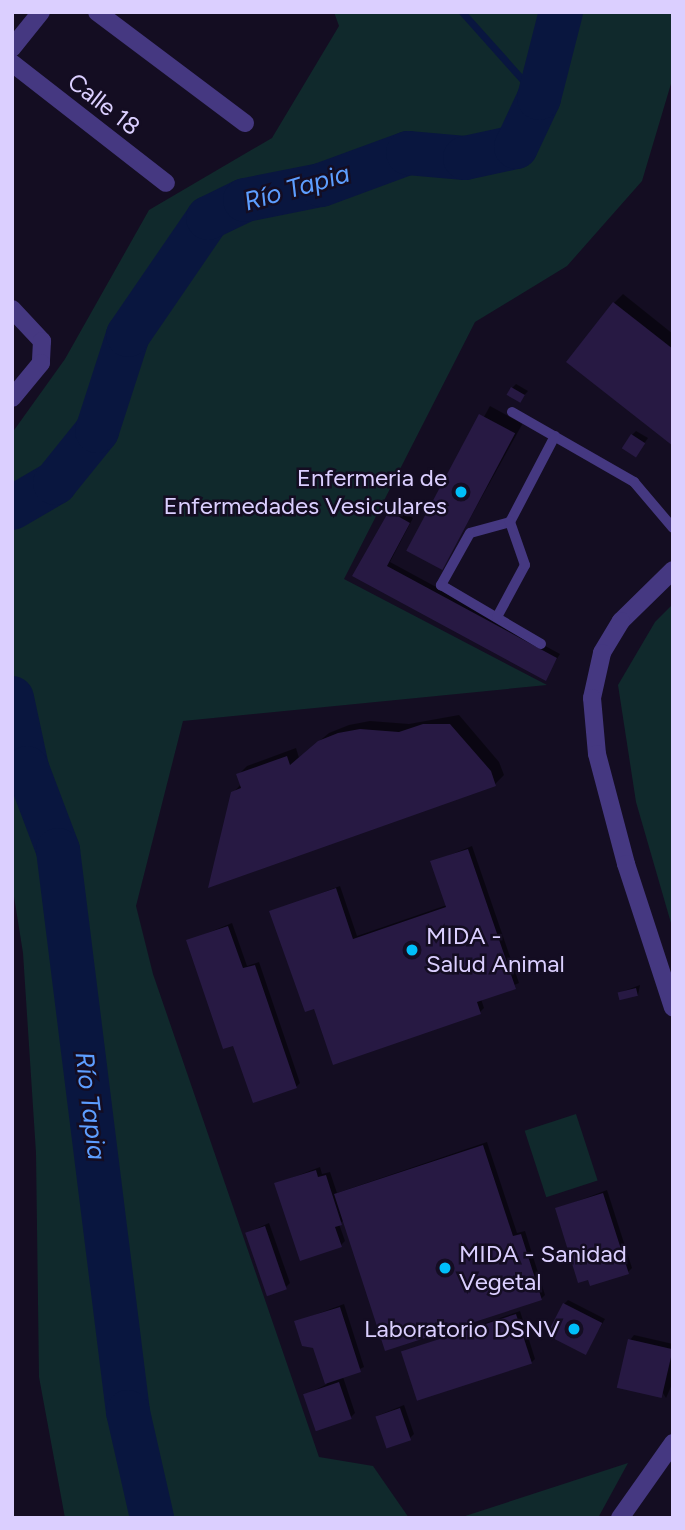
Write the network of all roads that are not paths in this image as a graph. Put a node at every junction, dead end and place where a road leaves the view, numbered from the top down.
1 (41, 12) edge
2 (97, 12) edge
3 (12, 48) edge
4 (12, 63) edge
5 (245, 123) dead end
6 (166, 183) dead end
7 (12, 309) edge
8 (12, 398) edge
9 (512, 412) dead end
10 (555, 436) junction
11 (510, 522) junction
12 (673, 528) edge
13 (673, 570) edge
14 (496, 617) junction
15 (541, 643) dead end
16 (673, 1008) edge
17 (673, 1443) edge
18 (620, 1518) edge

1 - 3 street
2 - 5 street
4 - 6 street, Calle 18
7 - 8 street
9 - 10 lane
10 - 11 lane
10 - 12 lane
11 - 14 lane
11 - 14 lane
13 - 16 street
14 - 15 lane
17 - 18 street

